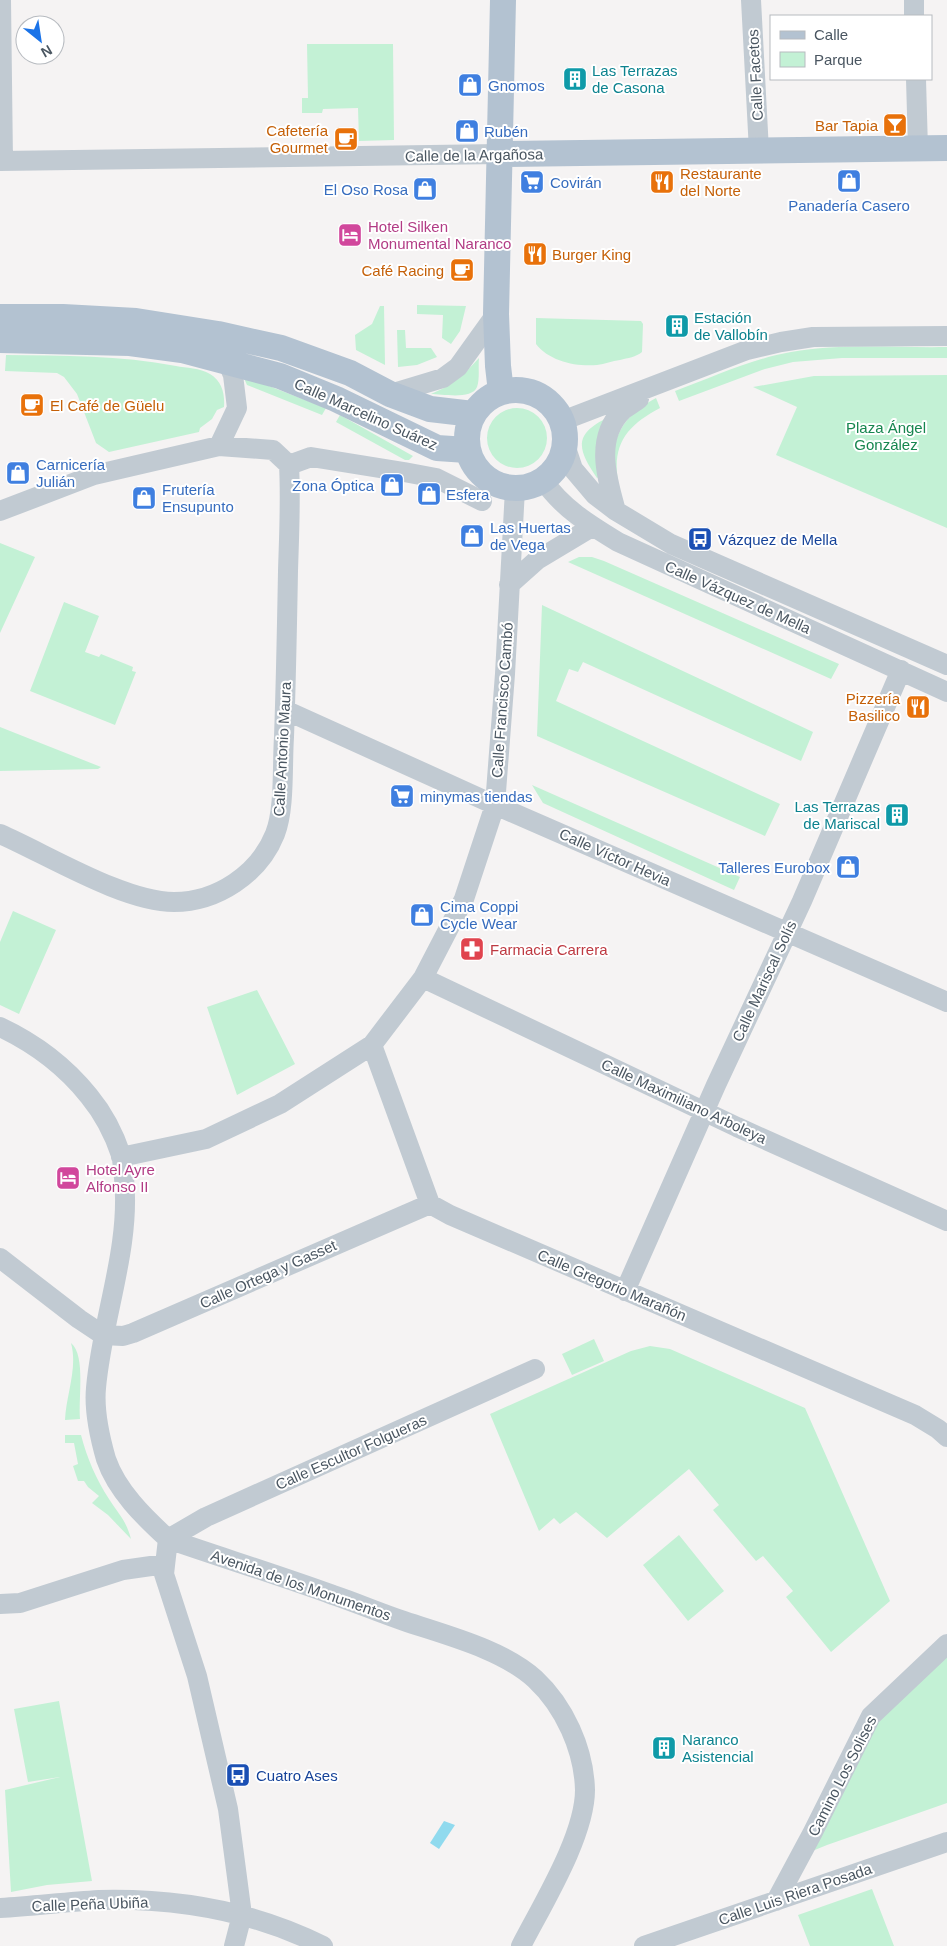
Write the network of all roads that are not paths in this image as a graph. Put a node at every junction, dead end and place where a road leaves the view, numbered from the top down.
1 (2, 0) edge
2 (504, 0) edge
3 (751, 0) edge
4 (914, 0) edge
5 (914, 15) edge
6 (916, 80) edge
7 (947, 148) edge
8 (918, 149) junction
9 (758, 151) junction
10 (500, 154) junction
11 (2, 161) edge
12 (496, 314) junction
13 (0, 317) edge
14 (947, 336) edge
15 (0, 340) edge
16 (227, 361) junction
17 (661, 383) junction
18 (501, 392) junction
19 (390, 394) junction
20 (473, 414) junction
21 (563, 433) junction
22 (219, 446) junction
23 (467, 450) junction
24 (289, 465) junction
25 (543, 480) junction
26 (515, 489) junction
27 (482, 501) dead end
28 (0, 511) edge
29 (616, 511) junction
30 (592, 527) junction
31 (509, 585) junction
32 (947, 665) edge
33 (901, 670) junction
34 (947, 692) edge
35 (285, 710) junction
36 (495, 805) junction
37 (0, 834) edge
38 (787, 933) junction
39 (423, 978) junction
40 (947, 1002) edge
41 (0, 1027) edge
42 (372, 1045) junction
43 (705, 1112) junction
44 (121, 1157) junction
45 (430, 1204) junction
46 (947, 1221) edge
47 (0, 1258) edge
48 (625, 1291) junction
49 (103, 1335) junction
50 (535, 1369) dead end
51 (947, 1437) edge
52 (168, 1538) junction
53 (165, 1564) junction
54 (0, 1604) edge
55 (947, 1644) edge
56 (947, 1842) edge
57 (776, 1901) junction
58 (52, 1904) junction
59 (0, 1908) edge
60 (242, 1915) junction
61 (0, 1923) edge
62 (234, 1946) edge
63 (323, 1946) edge
64 (521, 1946) edge
65 (644, 1946) edge

1 - 11 street
2 - 10 main road
3 - 9 street, Calle Facetos
4 - 5 street
6 - 8 street
7 - 8 main road, Calle de la Argañosa
8 - 9 main road, Calle de la Argañosa
9 - 10 main road, Calle de la Argañosa
10 - 11 street, Calle de la Argañosa
10 - 12 main road
12 - 18 main road
12 - 19 street, Calle Marcelino Suárez
13 - 19 main road, Calle Marcelino Suárez
14 - 17 street
15 - 16 main road, Calle Marcelino Suárez
16 - 22 street
16 - 23 main road, Calle Marcelino Suárez
17 - 21 street
17 - 29 street
18 - 20 main road
18 - 21 main road
19 - 20 main road, Calle Marcelino Suárez
20 - 23 main road
21 - 25 main road
21 - 29 street, Calle Vázquez de Mella
22 - 24 street
22 - 28 street
23 - 26 main road
24 - 27 street
24 - 35 street, Calle Antonio Maura
25 - 26 main road
25 - 30 street, Calle Vázquez de Mella
26 - 31 street, Calle Francisco Cambó
29 - 32 street, Calle Vázquez de Mella
30 - 31 street
30 - 33 street, Calle Vázquez de Mella
31 - 36 street, Calle Francisco Cambó
33 - 34 street, Calle Vázquez de Mella
33 - 38 street, Calle Mariscal Solís
35 - 36 street, Calle Víctor Hevia
35 - 37 street, Calle Antonio Maura
36 - 38 street, Calle Víctor Hevia
36 - 39 street, Calle Francisco Cambó
38 - 40 street, Calle Víctor Hevia
38 - 43 street, Calle Mariscal Solís
39 - 42 street, Calle Francisco Cambó
39 - 43 street, Calle Maximiliano Arboleya
41 - 44 street, Avenida de los Monumentos
42 - 44 street, Calle Francisco Cambó
42 - 45 street
43 - 46 street, Calle Maximiliano Arboleya
43 - 48 street, Calle Mariscal Solís
44 - 49 street, Avenida de los Monumentos
45 - 48 street, Calle Gregorio Marañón
45 - 49 street, Calle Ortega y Gasset
47 - 49 street
48 - 51 street, Calle Gregorio Marañón
49 - 52 street, Avenida de los Monumentos
50 - 52 street, Calle Escultor Folgueras
52 - 53 street
52 - 64 street, Avenida de los Monumentos
53 - 54 street
53 - 60 street
55 - 57 street, Camino Los Solises
56 - 57 street, Calle Luis Riera Posada
57 - 65 street, Calle Luis Riera Posada
58 - 59 street, Calle Peña Ubiña
58 - 60 street, Calle Peña Ubiña
58 - 61 street
60 - 62 street
60 - 63 street, Calle Peña Ubiña

